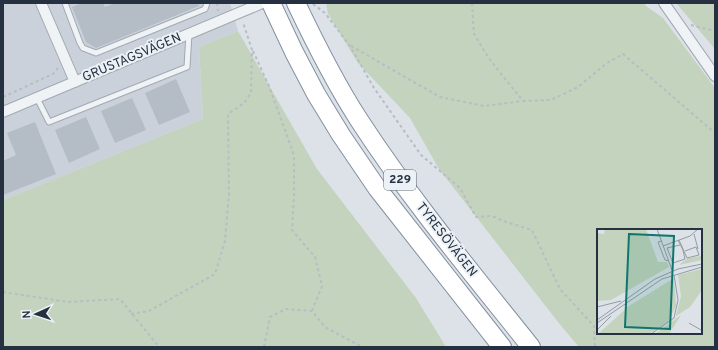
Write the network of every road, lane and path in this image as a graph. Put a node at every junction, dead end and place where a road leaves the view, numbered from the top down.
1 (41, 3) edge
2 (65, 3) edge
3 (207, 3) edge
4 (266, 3) edge
5 (296, 3) edge
6 (311, 3) edge
7 (472, 3) edge
8 (664, 3) edge
9 (240, 13) junction
10 (685, 23) dead end
11 (715, 31) edge
12 (189, 34) junction
13 (350, 46) junction
14 (252, 50) junction
15 (715, 76) edge
16 (75, 82) junction
17 (37, 98) junction
18 (523, 101) junction
19 (3, 112) edge
20 (715, 133) edge
21 (3, 292) edge
22 (312, 311) junction
23 (131, 314) junction
24 (494, 340) edge
25 (159, 347) edge
26 (264, 347) edge
27 (362, 347) edge
28 (502, 347) edge
29 (531, 347) edge
30 (595, 347) edge

1 - 16 street
2 - 3 lane
4 - 9 street, GRUSTAGSVÄGEN
4 - 24 highway, TYRESÖVÄGEN / 229
5 - 29 highway, TYRESÖVÄGEN / 229
6 - 13 path
7 - 18 path
8 - 15 street
9 - 12 street, GRUSTAGSVÄGEN
9 - 14 path
10 - 11 path
12 - 16 street, GRUSTAGSVÄGEN
12 - 17 lane
13 - 18 path
13 - 30 path
14 - 22 path
14 - 23 path
16 - 17 street, GRUSTAGSVÄGEN
17 - 19 street, GRUSTAGSVÄGEN
18 - 20 path
21 - 23 path
22 - 26 path
22 - 27 path
23 - 25 path
24 - 28 highway, TYRESÖVÄGEN / 229

